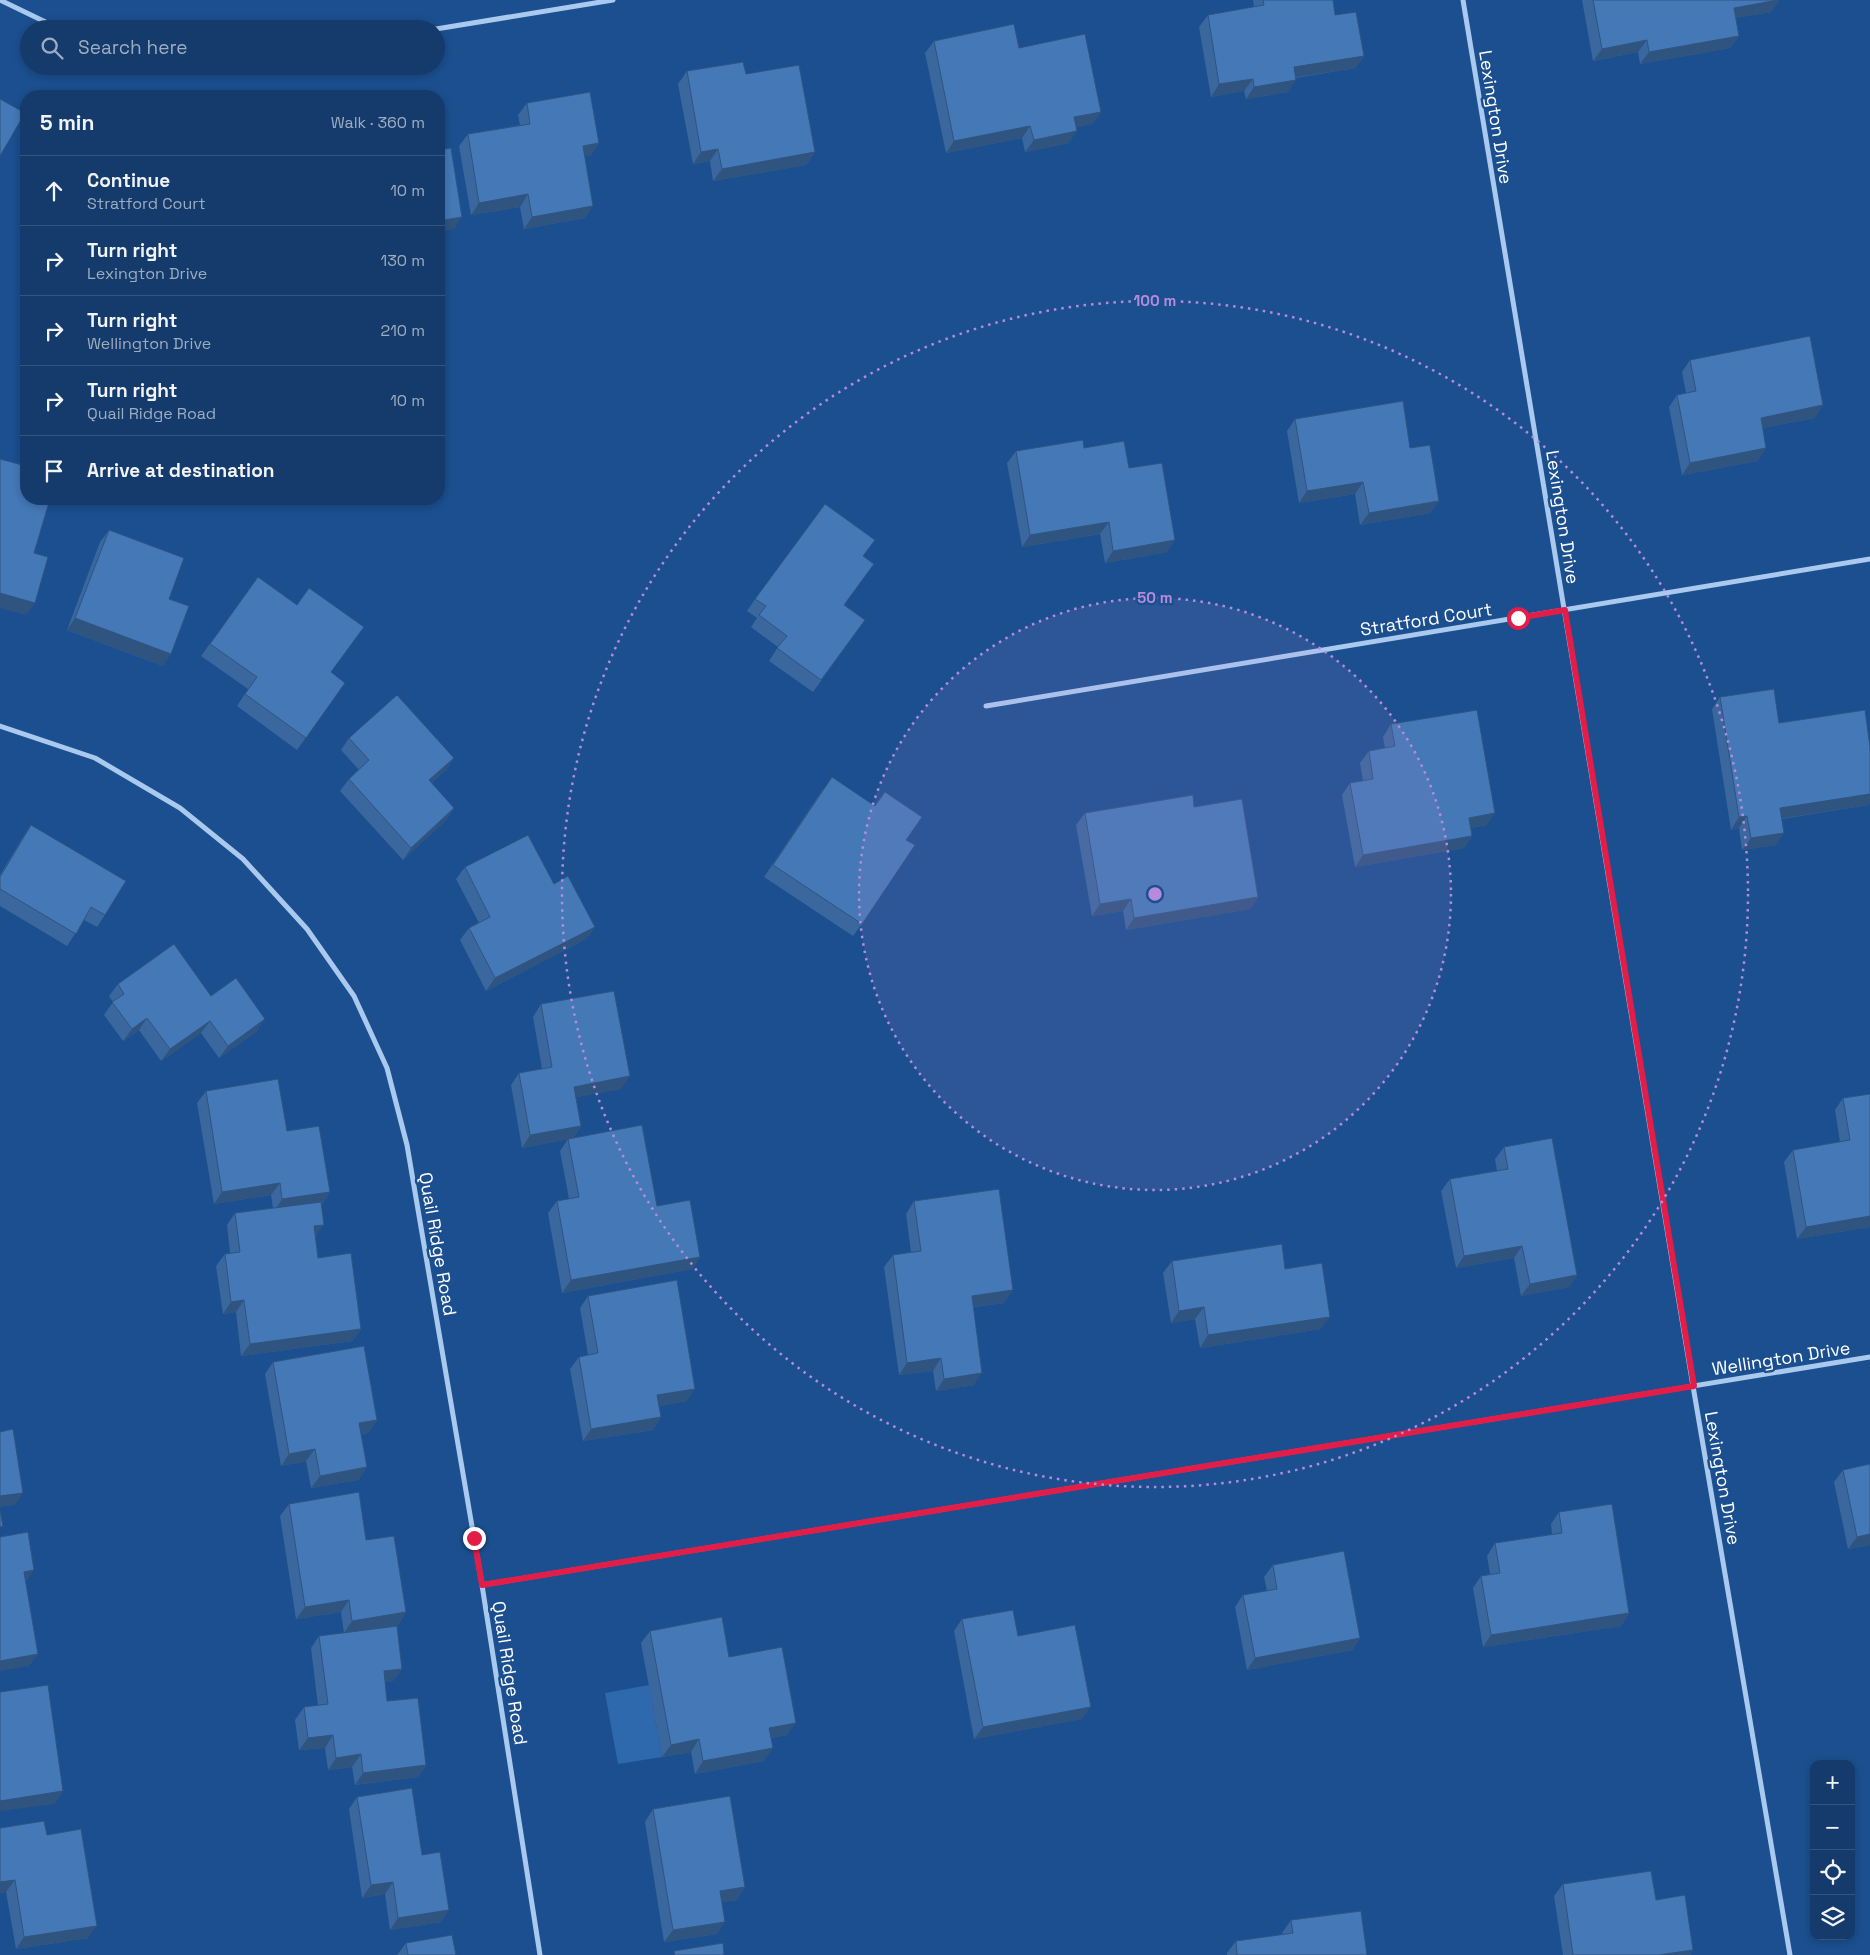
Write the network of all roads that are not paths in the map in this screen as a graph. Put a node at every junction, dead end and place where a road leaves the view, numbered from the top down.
1 (0, 0) edge
2 (614, 0) edge
3 (1463, 0) edge
4 (41, 20) edge
5 (445, 28) edge
6 (1870, 560) edge
7 (1565, 610) junction
8 (986, 706) dead end
9 (0, 726) edge
10 (1870, 1357) edge
11 (1694, 1386) junction
12 (482, 1585) junction
13 (540, 1955) edge
14 (1790, 1955) edge

1 - 4 street
2 - 5 street
3 - 7 street, Lexington Drive
6 - 7 street, Stratford Court
7 - 8 street, Stratford Court
7 - 11 street, Lexington Drive
9 - 12 street, Quail Ridge Road
10 - 11 street, Wellington Drive
11 - 12 street, Wellington Drive
11 - 14 street, Lexington Drive
12 - 13 street, Quail Ridge Road

